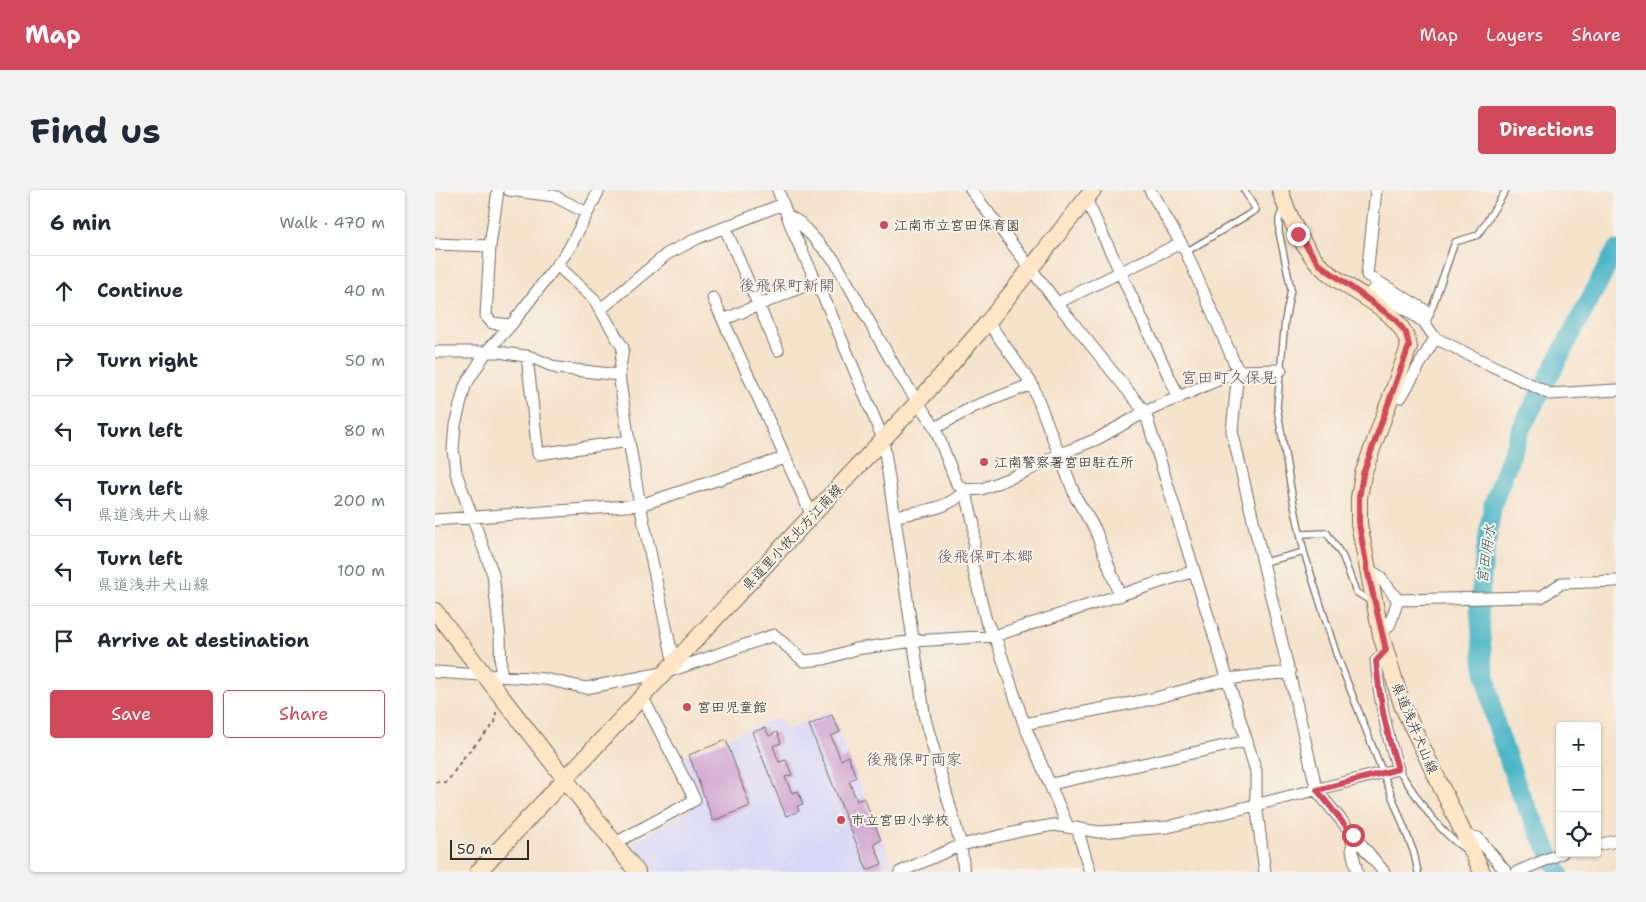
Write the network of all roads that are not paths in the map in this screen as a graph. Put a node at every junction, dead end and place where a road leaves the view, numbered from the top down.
1 (498, 190) edge
2 (509, 190) edge
3 (599, 190) edge
4 (778, 190) edge
5 (971, 190) edge
6 (1151, 190) edge
7 (1244, 190) edge
8 (1376, 190) edge
9 (1506, 190) edge
10 (1089, 194) edge
11 (1282, 197) edge
12 (785, 210) junction
13 (587, 213) junction
14 (725, 228) junction
15 (435, 244) edge
16 (490, 246) junction
17 (1184, 247) junction
18 (557, 265) junction
19 (1031, 268) junction
20 (1121, 272) junction
21 (816, 281) junction
22 (713, 298) dead end
23 (1365, 298) junction
24 (1057, 303) junction
25 (758, 305) junction
26 (601, 310) junction
27 (1426, 317) junction
28 (723, 320) junction
29 (988, 322) junction
30 (511, 325) junction
31 (1435, 338) junction
32 (778, 350) dead end
33 (435, 352) edge
34 (486, 352) junction
35 (527, 356) junction
36 (1281, 370) junction
37 (1238, 371) junction
38 (619, 375) junction
39 (1032, 384) junction
40 (1616, 390) edge
41 (1393, 394) junction
42 (1179, 398) junction
43 (917, 403) junction
44 (1145, 412) junction
45 (935, 428) junction
46 (883, 439) junction
47 (629, 441) junction
48 (1059, 455) junction
49 (784, 458) junction
50 (965, 490) junction
51 (640, 505) junction
52 (812, 516) junction
53 (896, 516) junction
54 (472, 518) junction
55 (435, 520) edge
56 (1301, 534) junction
57 (1303, 552) junction
58 (1264, 562) junction
59 (1367, 569) junction
60 (1194, 571) junction
61 (1616, 581) edge
62 (1120, 596) junction
63 (1397, 600) junction
64 (1374, 603) junction
65 (435, 612) edge
66 (1381, 635) junction
67 (994, 636) junction
68 (914, 641) junction
69 (1386, 650) junction
70 (670, 668) junction
71 (435, 672) edge
72 (1290, 672) junction
73 (483, 675) junction
74 (501, 675) junction
75 (1226, 679) junction
76 (643, 698) junction
77 (1024, 724) junction
78 (1247, 741) junction
79 (1398, 769) junction
80 (1383, 773) junction
81 (566, 779) junction
82 (1051, 784) junction
83 (1317, 790) junction
84 (1256, 804) junction
85 (1073, 827) junction
86 (1353, 835) junction
87 (1463, 835) junction
88 (1616, 841) edge
89 (615, 843) junction
90 (1601, 844) edge
91 (961, 845) junction
92 (1474, 855) junction
93 (1556, 855) edge
94 (478, 872) edge
95 (637, 872) edge
96 (900, 872) edge
97 (964, 872) edge
98 (1090, 872) edge
99 (1265, 872) edge
100 (1357, 872) edge
101 (1384, 872) edge
102 (1418, 872) edge
103 (1482, 872) edge
104 (1506, 872) edge
105 (1517, 872) edge

1 - 16 street
2 - 13 street
3 - 13 street
4 - 12 street
5 - 19 street
6 - 17 street
7 - 17 lane
8 - 27 street
9 - 27 lane
10 - 19 main road, 県道里小牧北方江南線
10 - 20 street
11 - 23 main road, 県道浅井犬山線
11 - 36 lane
12 - 14 street
12 - 21 street
12 - 43 street
13 - 18 street
14 - 25 street
14 - 26 street
15 - 16 street
16 - 30 street
17 - 20 street
17 - 37 street
18 - 26 street
18 - 30 street
19 - 24 street
19 - 29 main road, 県道里小牧北方江南線
20 - 24 street
20 - 42 street
21 - 25 street
21 - 46 street
22 - 28 street
23 - 27 street
23 - 41 main road, 県道浅井犬山線
24 - 44 street
25 - 28 street
25 - 32 street
26 - 38 street
27 - 31 street
28 - 49 street
29 - 39 street
29 - 43 main road, 県道里小牧北方江南線
30 - 34 street
31 - 40 street
31 - 41 street
33 - 34 street
34 - 35 street
34 - 54 street
35 - 38 street
35 - 47 street
36 - 37 street
36 - 56 lane
37 - 42 street
37 - 58 street
38 - 47 street
39 - 45 street
39 - 48 street
41 - 59 main road, 県道浅井犬山線
42 - 44 street
43 - 45 street
43 - 46 main road, 県道里小牧北方江南線
44 - 48 street
44 - 60 street
45 - 50 street
46 - 52 main road, 県道里小牧北方江南線
46 - 53 street
47 - 51 street
48 - 50 street
48 - 62 street
49 - 51 street
49 - 52 street
50 - 53 street
50 - 67 street
51 - 54 street
51 - 70 street
52 - 70 main road, 県道里小牧北方江南線
53 - 68 street
54 - 55 street
54 - 74 street
56 - 57 lane
56 - 64 lane
57 - 58 lane
57 - 80 lane
58 - 72 street
59 - 63 street
59 - 64 main road, 県道浅井犬山線
60 - 62 street
60 - 75 street
61 - 63 street
62 - 67 street
63 - 66 street
64 - 66 main road, 県道浅井犬山線
65 - 73 main road
66 - 69 main road, 県道浅井犬山線
67 - 68 street
67 - 77 street
68 - 70 street
68 - 91 street
69 - 79 street
69 - 87 main road, 県道浅井犬山線
70 - 74 street
70 - 76 main road, 県道里小牧北方江南線
71 - 73 street
72 - 75 street
72 - 83 street
73 - 74 street
73 - 81 main road
75 - 77 street
75 - 78 street
76 - 81 main road, 県道里小牧北方江南線
76 - 89 street
77 - 82 street
78 - 82 street
78 - 84 street
79 - 80 street
79 - 92 lane
80 - 83 street
80 - 102 lane
81 - 89 main road
81 - 94 main road, 県道里小牧北方江南線
82 - 85 street
83 - 84 street
83 - 86 street
84 - 85 street
84 - 99 street
85 - 91 street
85 - 98 street
86 - 100 street
86 - 101 street
87 - 92 main road, 県道浅井犬山線
87 - 104 street
88 - 90 street
89 - 95 main road
91 - 96 street
91 - 97 street
92 - 103 main road, 県道浅井犬山線
93 - 105 street

